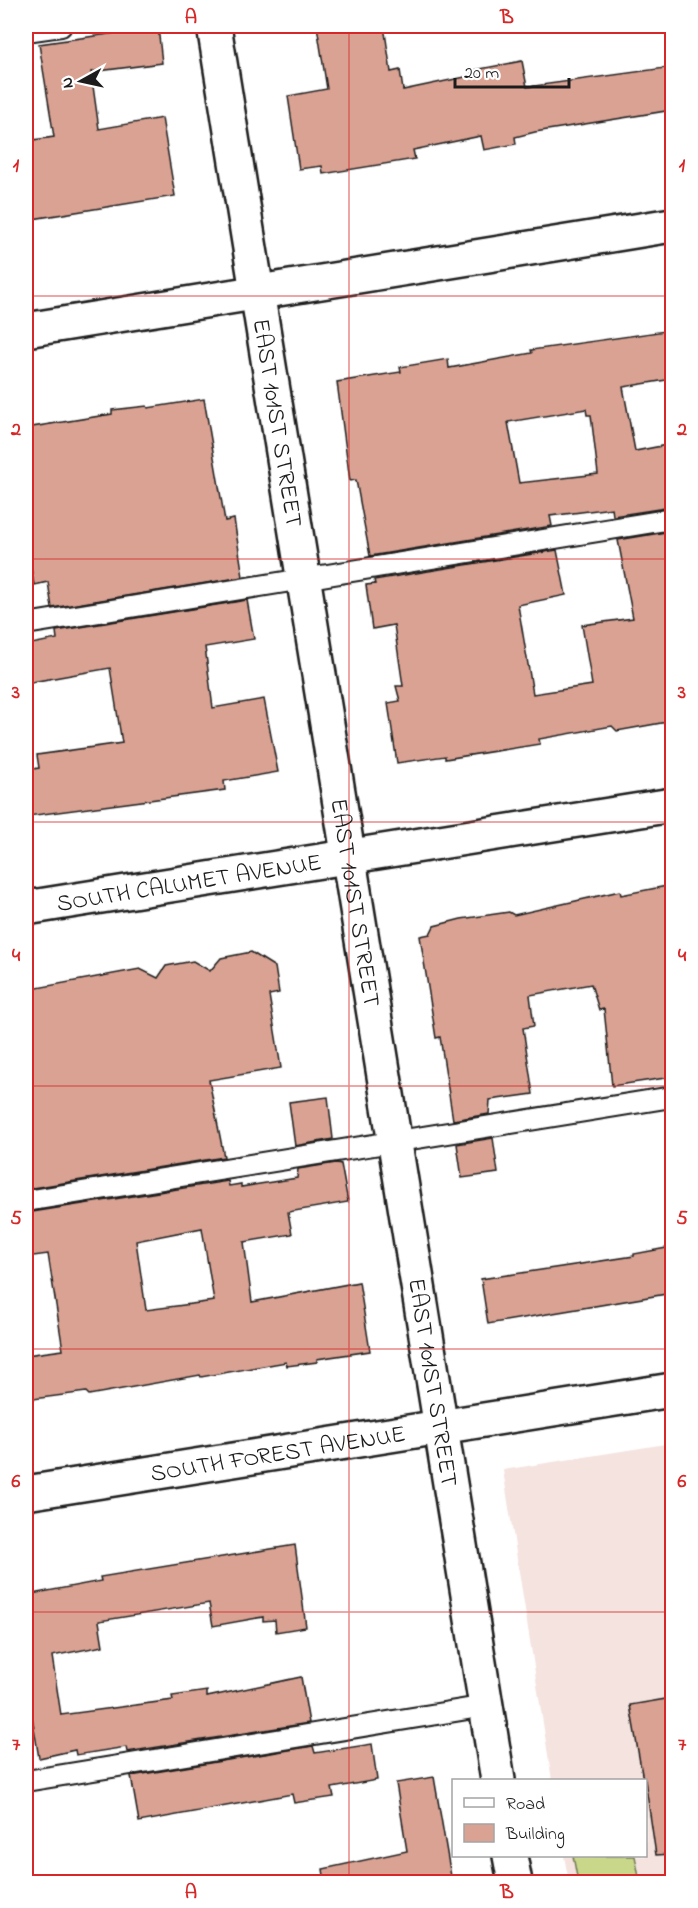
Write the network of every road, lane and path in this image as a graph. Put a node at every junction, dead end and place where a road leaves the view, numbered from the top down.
1 (61, 26) edge
2 (214, 26) edge
3 (26, 31) edge
4 (672, 225) edge
5 (258, 291) junction
6 (26, 330) edge
7 (672, 519) edge
8 (304, 579) junction
9 (26, 624) edge
10 (672, 806) edge
11 (348, 857) junction
12 (26, 908) edge
13 (672, 1098) edge
14 (395, 1142) junction
15 (26, 1201) edge
16 (672, 1390) edge
17 (441, 1426) junction
18 (26, 1493) edge
19 (486, 1706) junction
20 (498, 1779) edge
21 (26, 1781) edge
22 (510, 1857) edge
23 (515, 1882) edge

1 - 3 lane
2 - 5 street, EAST 101ST STREET
4 - 5 street
5 - 6 street
5 - 8 street, EAST 101ST STREET
7 - 8 lane
8 - 9 lane
8 - 11 street, EAST 101ST STREET
10 - 11 street, SOUTH CALUMET AVENUE
11 - 12 street, SOUTH CALUMET AVENUE
11 - 14 street, EAST 101ST STREET
13 - 14 lane
14 - 15 lane
14 - 17 street, EAST 101ST STREET
16 - 17 street, SOUTH FOREST AVENUE
17 - 18 street, SOUTH FOREST AVENUE
17 - 19 street, EAST 101ST STREET
19 - 20 street, EAST 101ST STREET
19 - 21 lane
22 - 23 street

